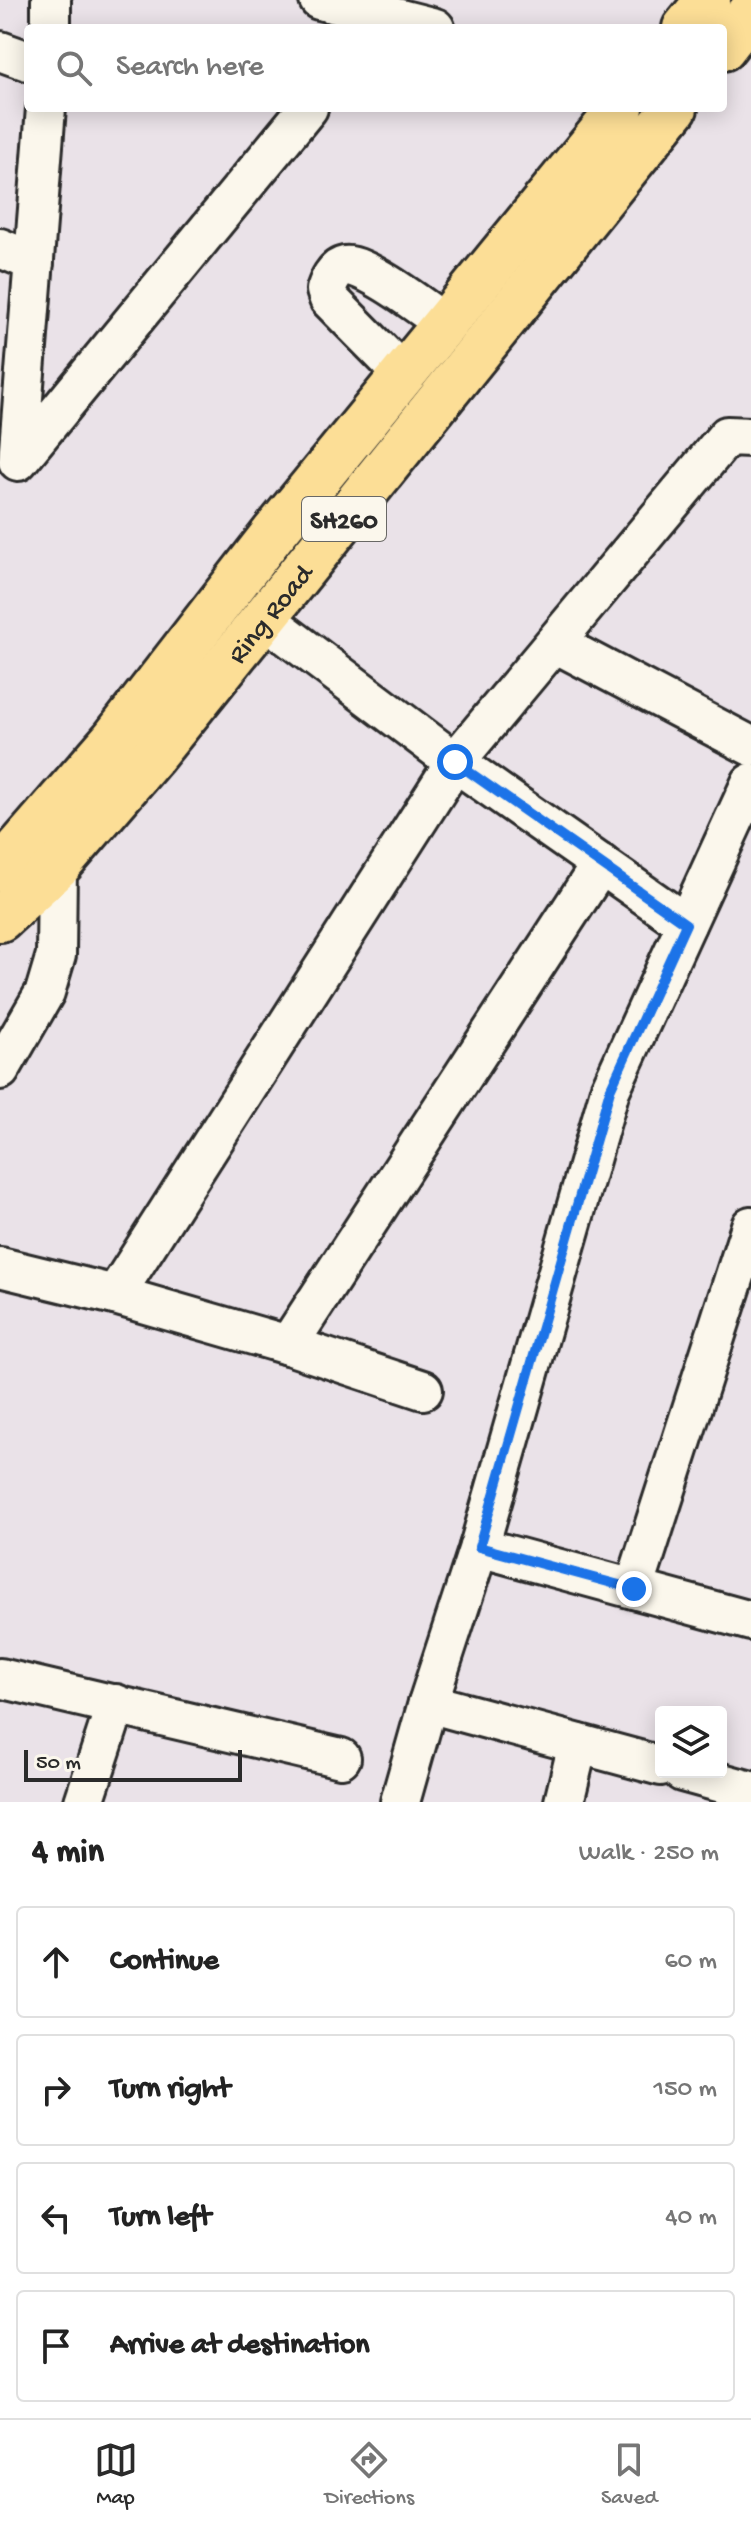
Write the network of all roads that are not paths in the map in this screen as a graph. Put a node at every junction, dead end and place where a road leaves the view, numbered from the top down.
1 (51, 0) edge
2 (319, 0) edge
3 (708, 0) edge
4 (751, 12) edge
5 (379, 14) edge
6 (51, 24) edge
7 (419, 24) edge
8 (688, 24) edge
9 (727, 43) edge
10 (0, 51) edge
11 (24, 60) edge
12 (45, 112) edge
13 (305, 112) edge
14 (618, 112) edge
15 (672, 112) edge
16 (17, 255) edge
17 (444, 323) junction
18 (403, 374) junction
19 (0, 423) edge
20 (751, 437) edge
21 (9, 470) edge
22 (264, 618) junction
23 (555, 643) junction
24 (751, 746) edge
25 (455, 762) junction
26 (751, 783) edge
27 (601, 864) junction
28 (57, 867) junction
29 (0, 870) edge
30 (0, 919) edge
31 (686, 924) junction
32 (0, 1070) edge
33 (751, 1226) edge
34 (0, 1267) edge
35 (115, 1295) junction
36 (288, 1345) junction
37 (423, 1390) dead end
38 (479, 1547) junction
39 (634, 1589) junction
40 (751, 1621) edge
41 (0, 1678) edge
42 (428, 1703) junction
43 (116, 1704) junction
44 (578, 1744) junction
45 (341, 1758) dead end
46 (655, 1764) edge
47 (704, 1778) edge
48 (751, 1791) edge
49 (84, 1802) edge
50 (400, 1802) edge
51 (564, 1802) edge

1 - 6 street
2 - 5 street
3 - 8 highway
4 - 9 highway
5 - 7 street
10 - 11 street
12 - 16 street
13 - 21 street
14 - 17 highway, Ring Road / SH260
15 - 22 highway, Ring Road / SH260
16 - 21 street
17 - 18 highway, Ring Road / SH260
17 - 18 street
18 - 29 highway, Ring Road / SH260
19 - 21 street
20 - 23 street
22 - 25 street
22 - 28 highway, Ring Road / SH260
23 - 24 street
23 - 25 street
25 - 27 street
25 - 35 street
26 - 31 street
27 - 31 street
27 - 36 street
28 - 30 highway, Ring Road / SH260
28 - 32 street
31 - 38 street
33 - 39 street
34 - 35 street
35 - 36 street
36 - 37 street
38 - 39 street
38 - 42 street
39 - 40 street
41 - 43 street
42 - 44 street
42 - 50 street
43 - 45 street
43 - 49 street
44 - 46 street
44 - 51 street
47 - 48 street

